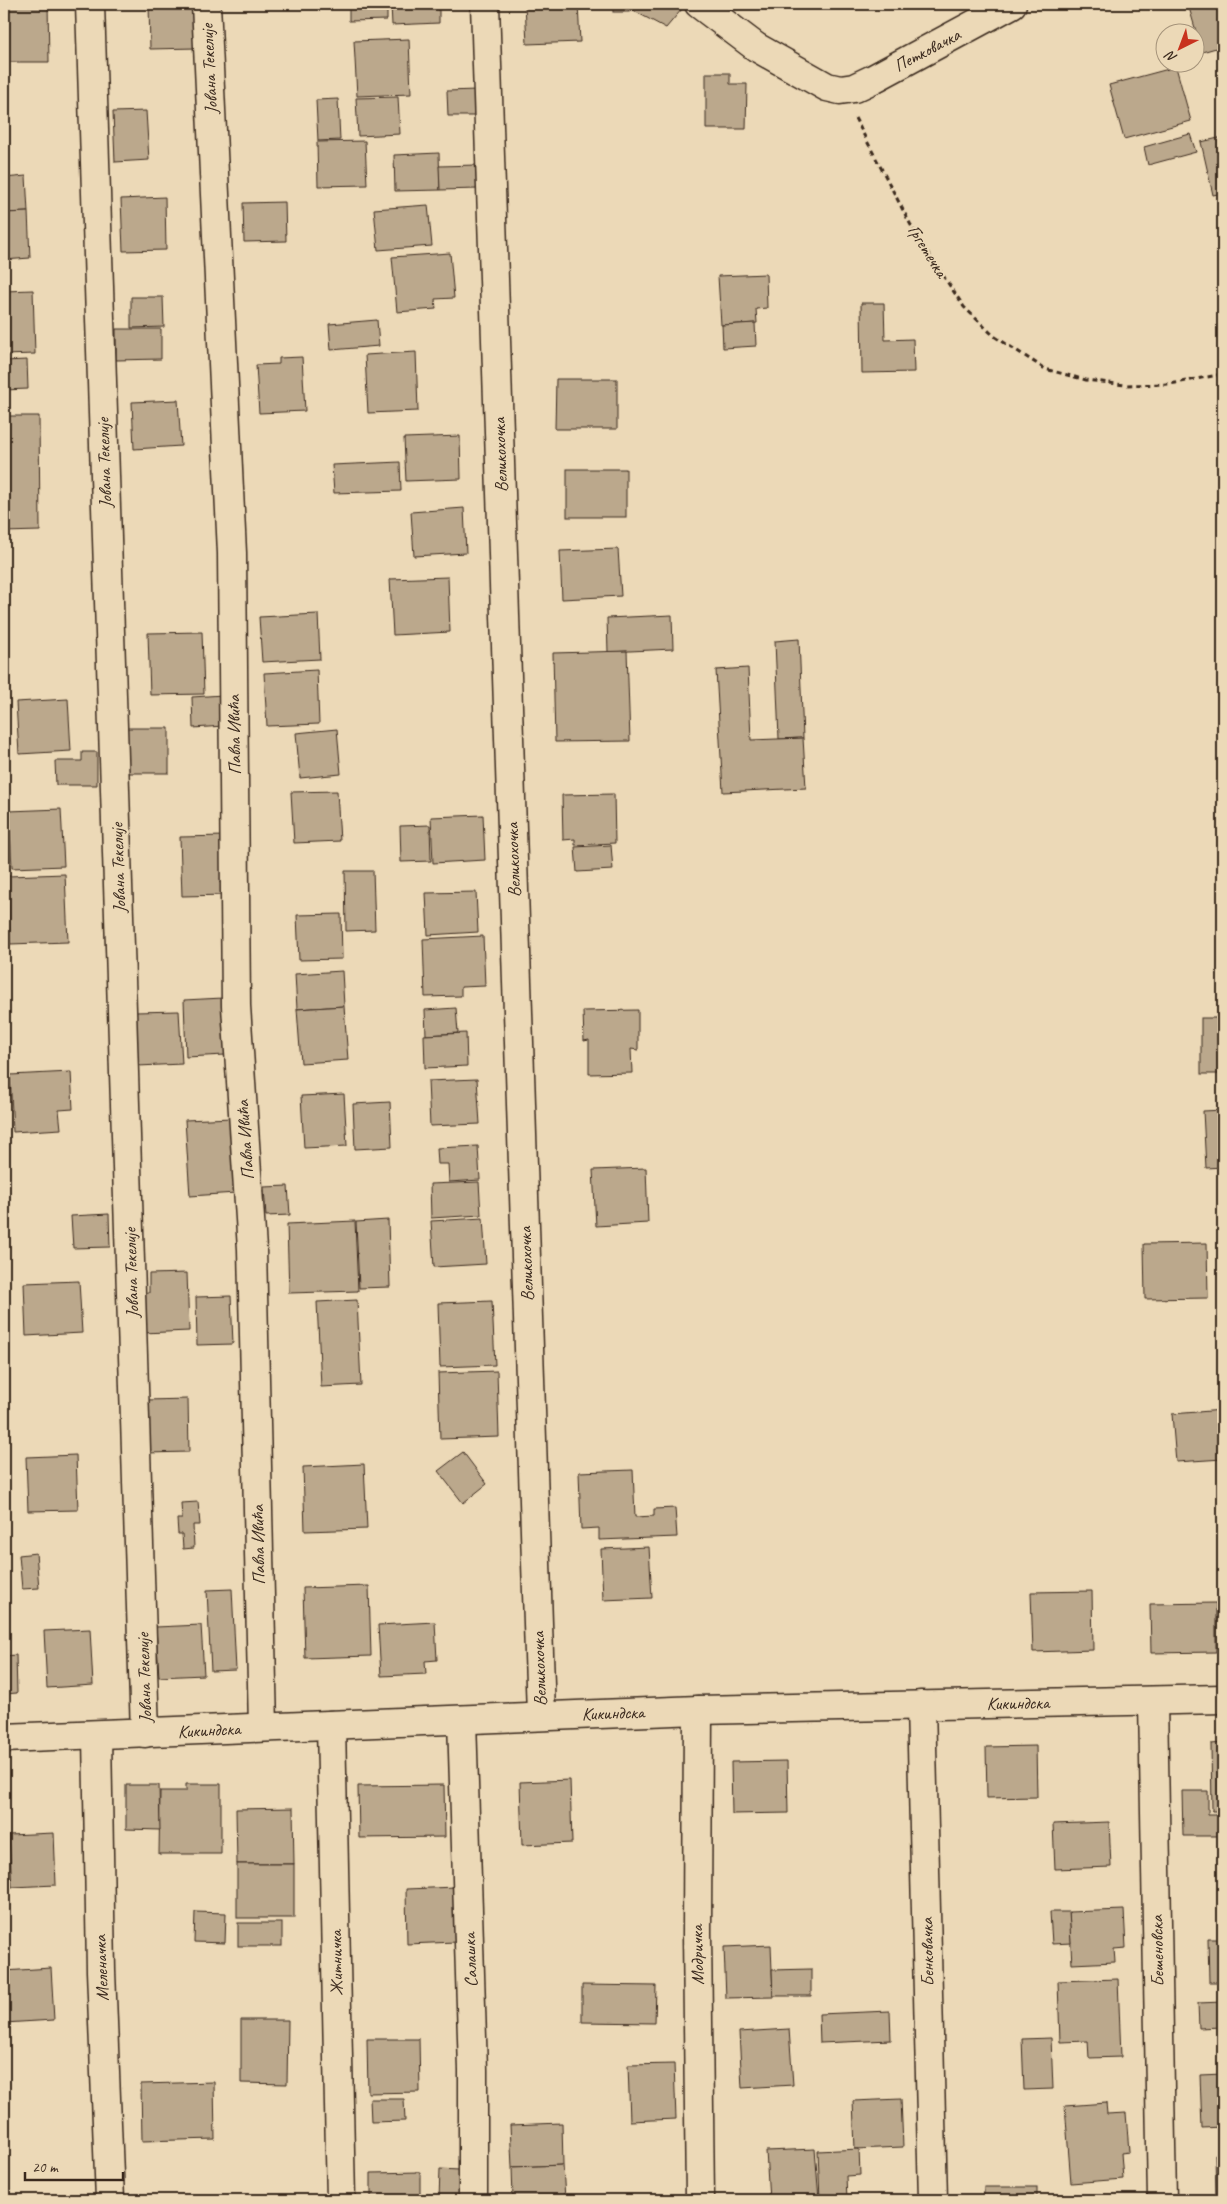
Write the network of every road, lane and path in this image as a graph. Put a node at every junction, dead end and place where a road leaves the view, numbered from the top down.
1 (90, 4) edge
2 (206, 4) edge
3 (485, 4) edge
4 (700, 4) edge
5 (1012, 4) edge
6 (840, 90) junction
7 (1223, 374) edge
8 (232, 553) joint
9 (1223, 1698) edge
10 (1152, 1701) junction
11 (921, 1705) junction
12 (698, 1710) junction
13 (541, 1715) junction
14 (462, 1720) junction
15 (331, 1725) junction
16 (262, 1727) junction
17 (145, 1733) junction
18 (97, 1735) junction
19 (4, 1738) edge
20 (110, 2200) edge
21 (341, 2200) edge
22 (473, 2200) edge
23 (700, 2200) edge
24 (933, 2200) edge
25 (1162, 2200) edge

1 - 17 street, Јована Текелије
2 - 8 street, Јована Текелије
3 - 13 street, Великохочка
4 - 6 street
5 - 6 street, Петковачка
6 - 7 path, Гргетечка
8 - 16 street, Павла Ивића
9 - 10 street, Кикиндска
10 - 11 street, Кикиндска
10 - 25 street, Бешеновска
11 - 12 street, Кикиндска
11 - 24 street, Бенковачка
12 - 13 street, Кикиндска
12 - 23 street, Модричка
13 - 14 street, Кикиндска
14 - 15 street, Кикиндска
14 - 22 street, Салашка
15 - 16 street, Кикиндска
15 - 21 street, Житничка
16 - 17 street, Кикиндска
17 - 18 street, Кикиндска
18 - 19 street, Кикиндска
18 - 20 street, Меленачка

